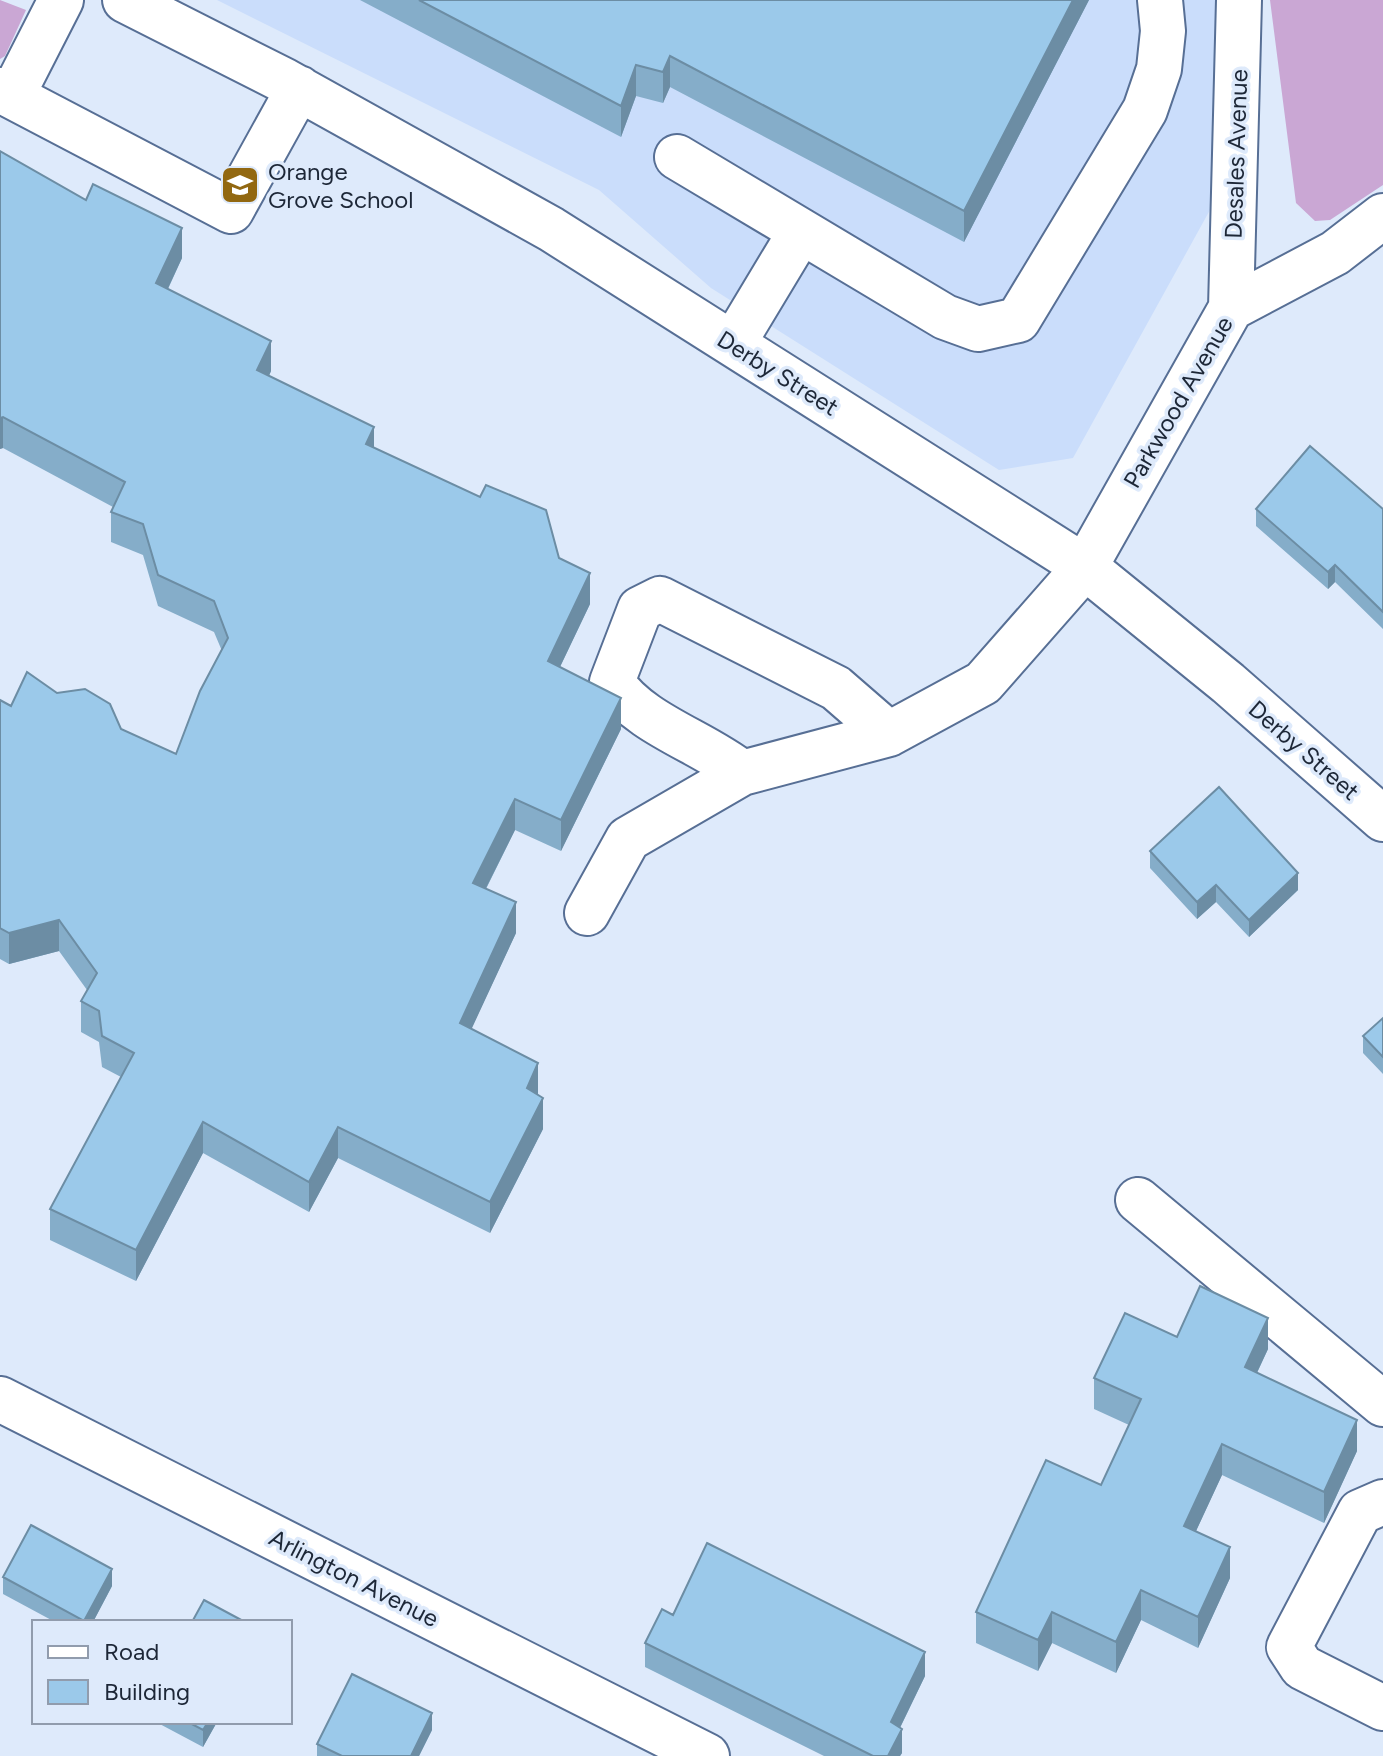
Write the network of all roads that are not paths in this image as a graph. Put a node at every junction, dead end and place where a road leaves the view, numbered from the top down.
1 (61, 0) edge
2 (125, 0) edge
3 (1160, 0) edge
4 (1239, 0) edge
5 (299, 88) junction
6 (6, 93) edge
7 (677, 157) dead end
8 (1383, 216) edge
9 (801, 231) junction
10 (1231, 308) junction
11 (733, 344) junction
12 (1085, 567) junction
13 (889, 734) junction
14 (742, 773) junction
15 (1383, 819) edge
16 (587, 913) dead end
17 (1138, 1200) dead end
18 (0, 1399) edge
19 (1383, 1404) edge
20 (1383, 1502) edge
21 (1383, 1708) edge
22 (707, 1756) edge

1 - 6 street
2 - 5 street, Derby Street
3 - 9 street
4 - 10 street, Desales Avenue
5 - 6 street
5 - 11 street, Derby Street
7 - 9 street
8 - 10 street, Parkwood Avenue
9 - 11 street
10 - 12 street, Parkwood Avenue
11 - 12 street, Derby Street
12 - 13 street, Parkwood Avenue
12 - 15 street, Derby Street
13 - 14 street, Parkwood Avenue
13 - 14 street
14 - 16 street, Parkwood Avenue
17 - 19 street
18 - 22 street, Arlington Avenue
20 - 21 street

